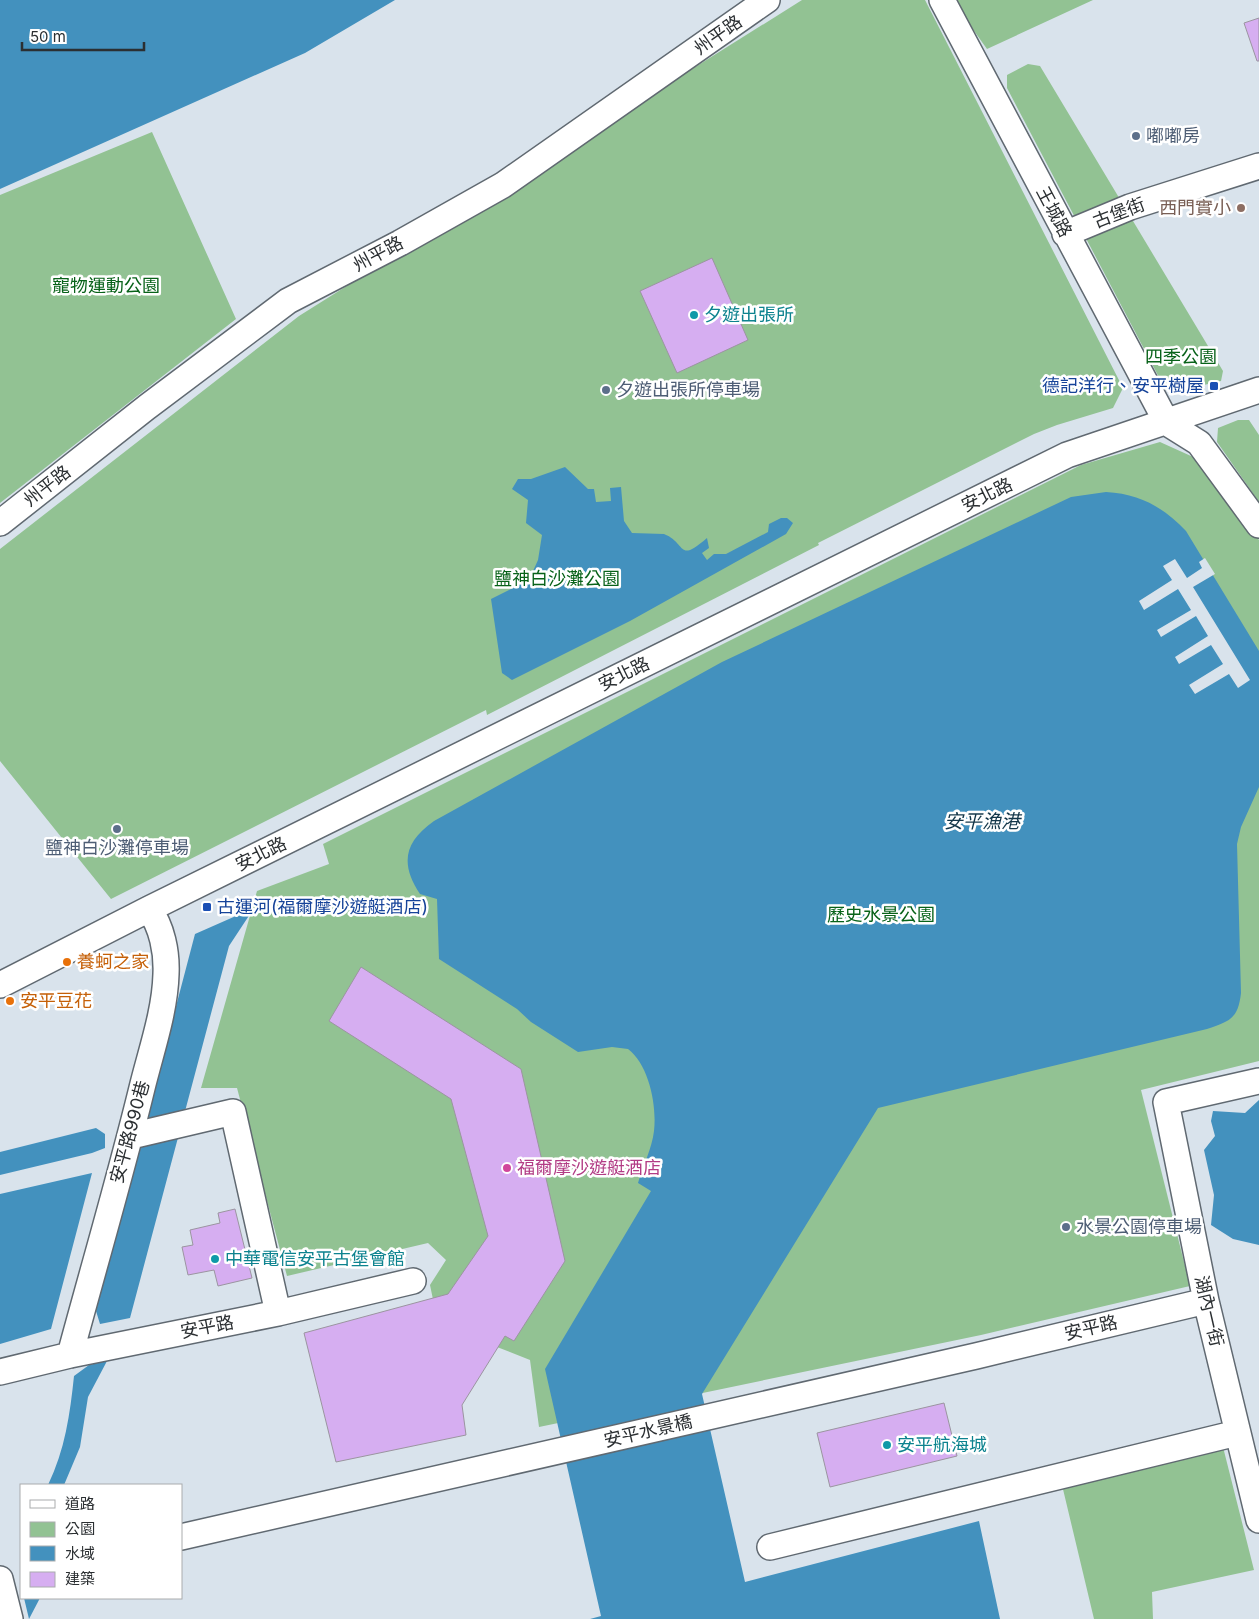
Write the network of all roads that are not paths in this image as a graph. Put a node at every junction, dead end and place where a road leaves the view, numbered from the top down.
1 (768, 0) edge
2 (942, 0) edge
3 (1259, 166) edge
4 (1065, 234) junction
5 (1259, 390) edge
6 (1167, 423) junction
7 (0, 523) edge
8 (1259, 525) edge
9 (149, 909) junction
10 (0, 985) edge
11 (1259, 1081) edge
12 (130, 1136) junction
13 (413, 1281) dead end
14 (1206, 1301) junction
15 (278, 1313) junction
16 (70, 1355) junction
17 (976, 1356) joint
18 (0, 1372) edge
19 (1237, 1433) junction
20 (1259, 1520) edge
21 (182, 1537) edge
22 (770, 1547) dead end
23 (20, 1574) edge
24 (0, 1579) edge
25 (10, 1619) edge

1 - 7 street, 州平路
2 - 4 street, 王城路
3 - 4 street, 古堡街
4 - 6 street, 王城路
5 - 6 street, 安北路
6 - 8 street
6 - 9 street, 安北路
9 - 10 street, 安北路
9 - 12 street, 安平路990巷
11 - 14 street, 湖內一街
12 - 15 street
12 - 16 street, 安平路990巷
13 - 15 street, 安平路
14 - 17 street, 安平路
14 - 19 street, 湖內一街
15 - 16 street, 安平路
16 - 18 street, 安平路
17 - 21 street, 安平水景橋
19 - 20 street, 湖內一街
19 - 22 street
23 - 24 street
24 - 25 street

